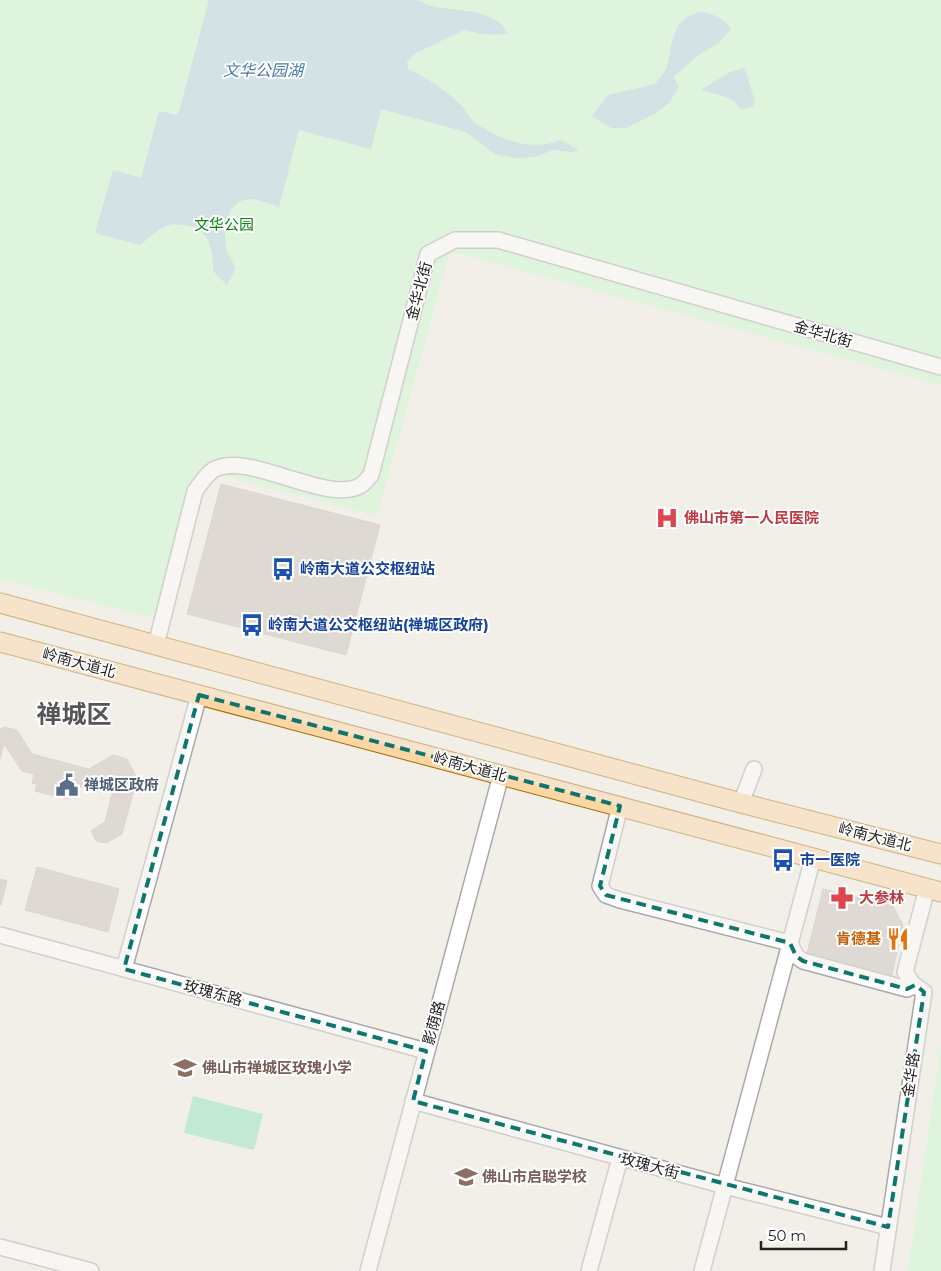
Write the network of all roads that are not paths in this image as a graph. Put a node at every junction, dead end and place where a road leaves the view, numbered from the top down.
1 (941, 368) edge
2 (0, 604) edge
3 (0, 642) edge
4 (156, 645) junction
5 (199, 695) junction
6 (754, 769) dead end
7 (501, 775) junction
8 (741, 802) junction
9 (620, 806) junction
10 (941, 854) edge
11 (813, 858) junction
12 (934, 890) edge
13 (0, 935) edge
14 (790, 943) junction
15 (124, 968) junction
16 (915, 985) junction
17 (426, 1051) junction
18 (413, 1101) junction
19 (620, 1158) junction
20 (725, 1186) junction
21 (888, 1227) junction
22 (0, 1247) edge
23 (56, 1266) edge
24 (91, 1271) edge
25 (368, 1271) edge
26 (589, 1271) edge
27 (702, 1271) edge
28 (882, 1271) edge

1 - 4 street, 金华北街
2 - 4 main road
3 - 5 main road, 岭南大道北
4 - 8 main road, 岭南大道北
5 - 7 main road, 岭南大道北
5 - 15 street
6 - 8 street
7 - 9 main road, 岭南大道北
7 - 17 street, 影荫路
8 - 10 main road, 岭南大道北
9 - 11 main road, 岭南大道北
9 - 14 street
11 - 12 main road, 岭南大道北
11 - 14 street
12 - 16 street, 金华路
13 - 15 street, 玫瑰东路
14 - 16 street
14 - 20 street
15 - 17 street, 玫瑰东路
16 - 21 street, 金华路
17 - 18 street, 影荫路
18 - 19 street, 玫瑰大街
18 - 25 street, 影荫路
19 - 20 street, 玫瑰大街
19 - 26 street
20 - 21 street, 玫瑰大街
20 - 27 street
21 - 28 street, 金华路
22 - 23 street
23 - 24 street

